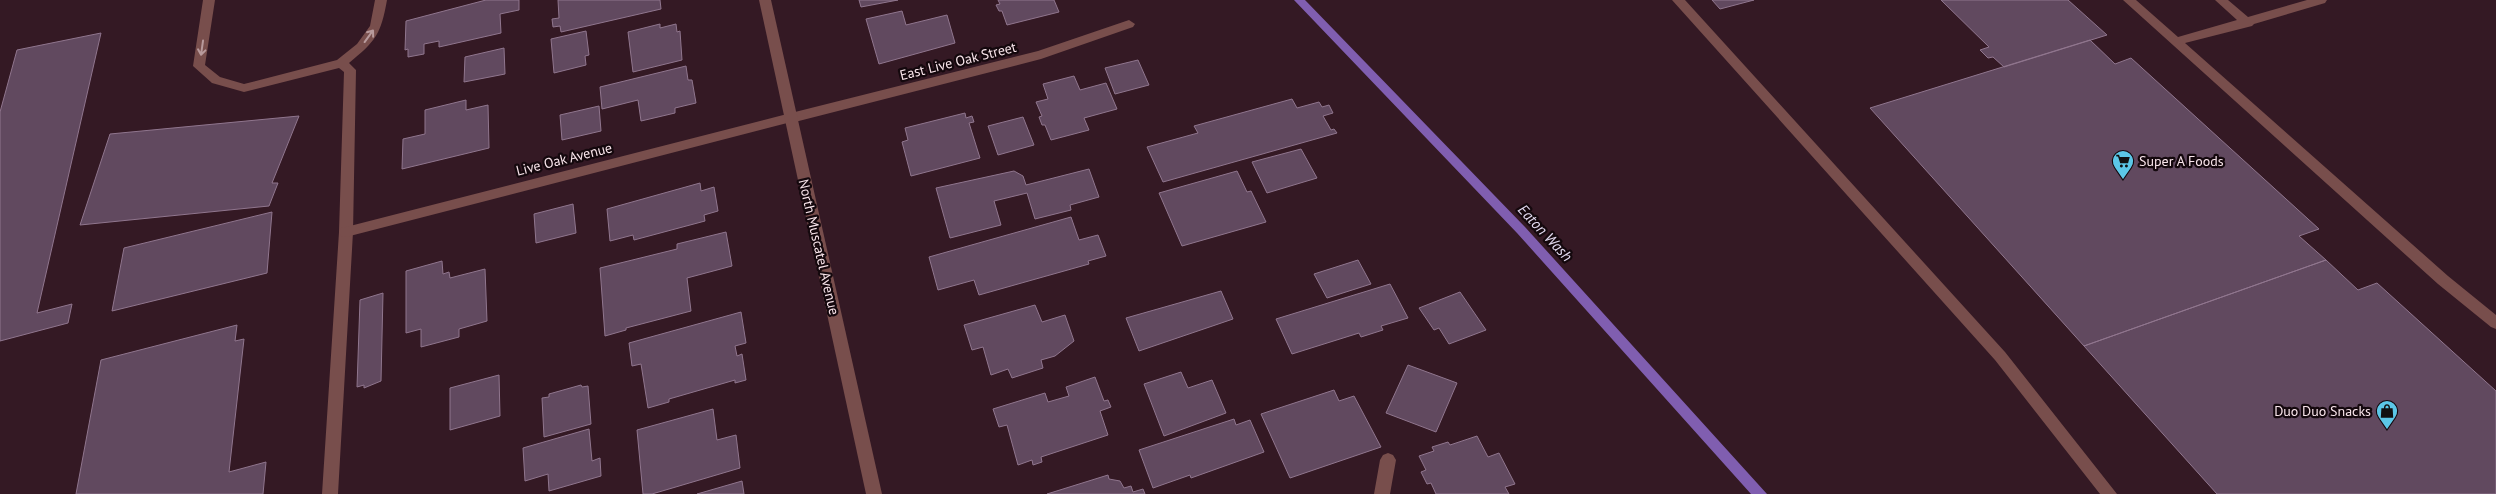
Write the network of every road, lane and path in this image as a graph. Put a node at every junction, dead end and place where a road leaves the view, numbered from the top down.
1 (208, 0) edge
2 (381, 0) edge
3 (765, 0) edge
4 (1678, 0) edge
5 (2129, 0) edge
6 (2221, 0) edge
7 (2321, 0) edge
8 (2248, 23) junction
9 (1130, 24) dead end
10 (2176, 42) junction
11 (341, 63) junction
12 (791, 118) junction
13 (346, 232) junction
14 (2496, 323) edge
15 (1388, 460) dead end
16 (330, 494) edge
17 (874, 494) edge
18 (1382, 494) edge
19 (2109, 494) edge

1 -> 11 street
11 -> 2 street
3 - 12 street, North Muscatel Avenue
4 - 19 street
5 - 10 street
6 - 8 street
7 - 8 street
8 - 10 street
9 - 12 street, East Live Oak Street
10 - 14 street
11 - 13 street
12 - 13 street, Live Oak Avenue
12 - 17 street, North Muscatel Avenue
13 - 16 street
15 - 18 street

